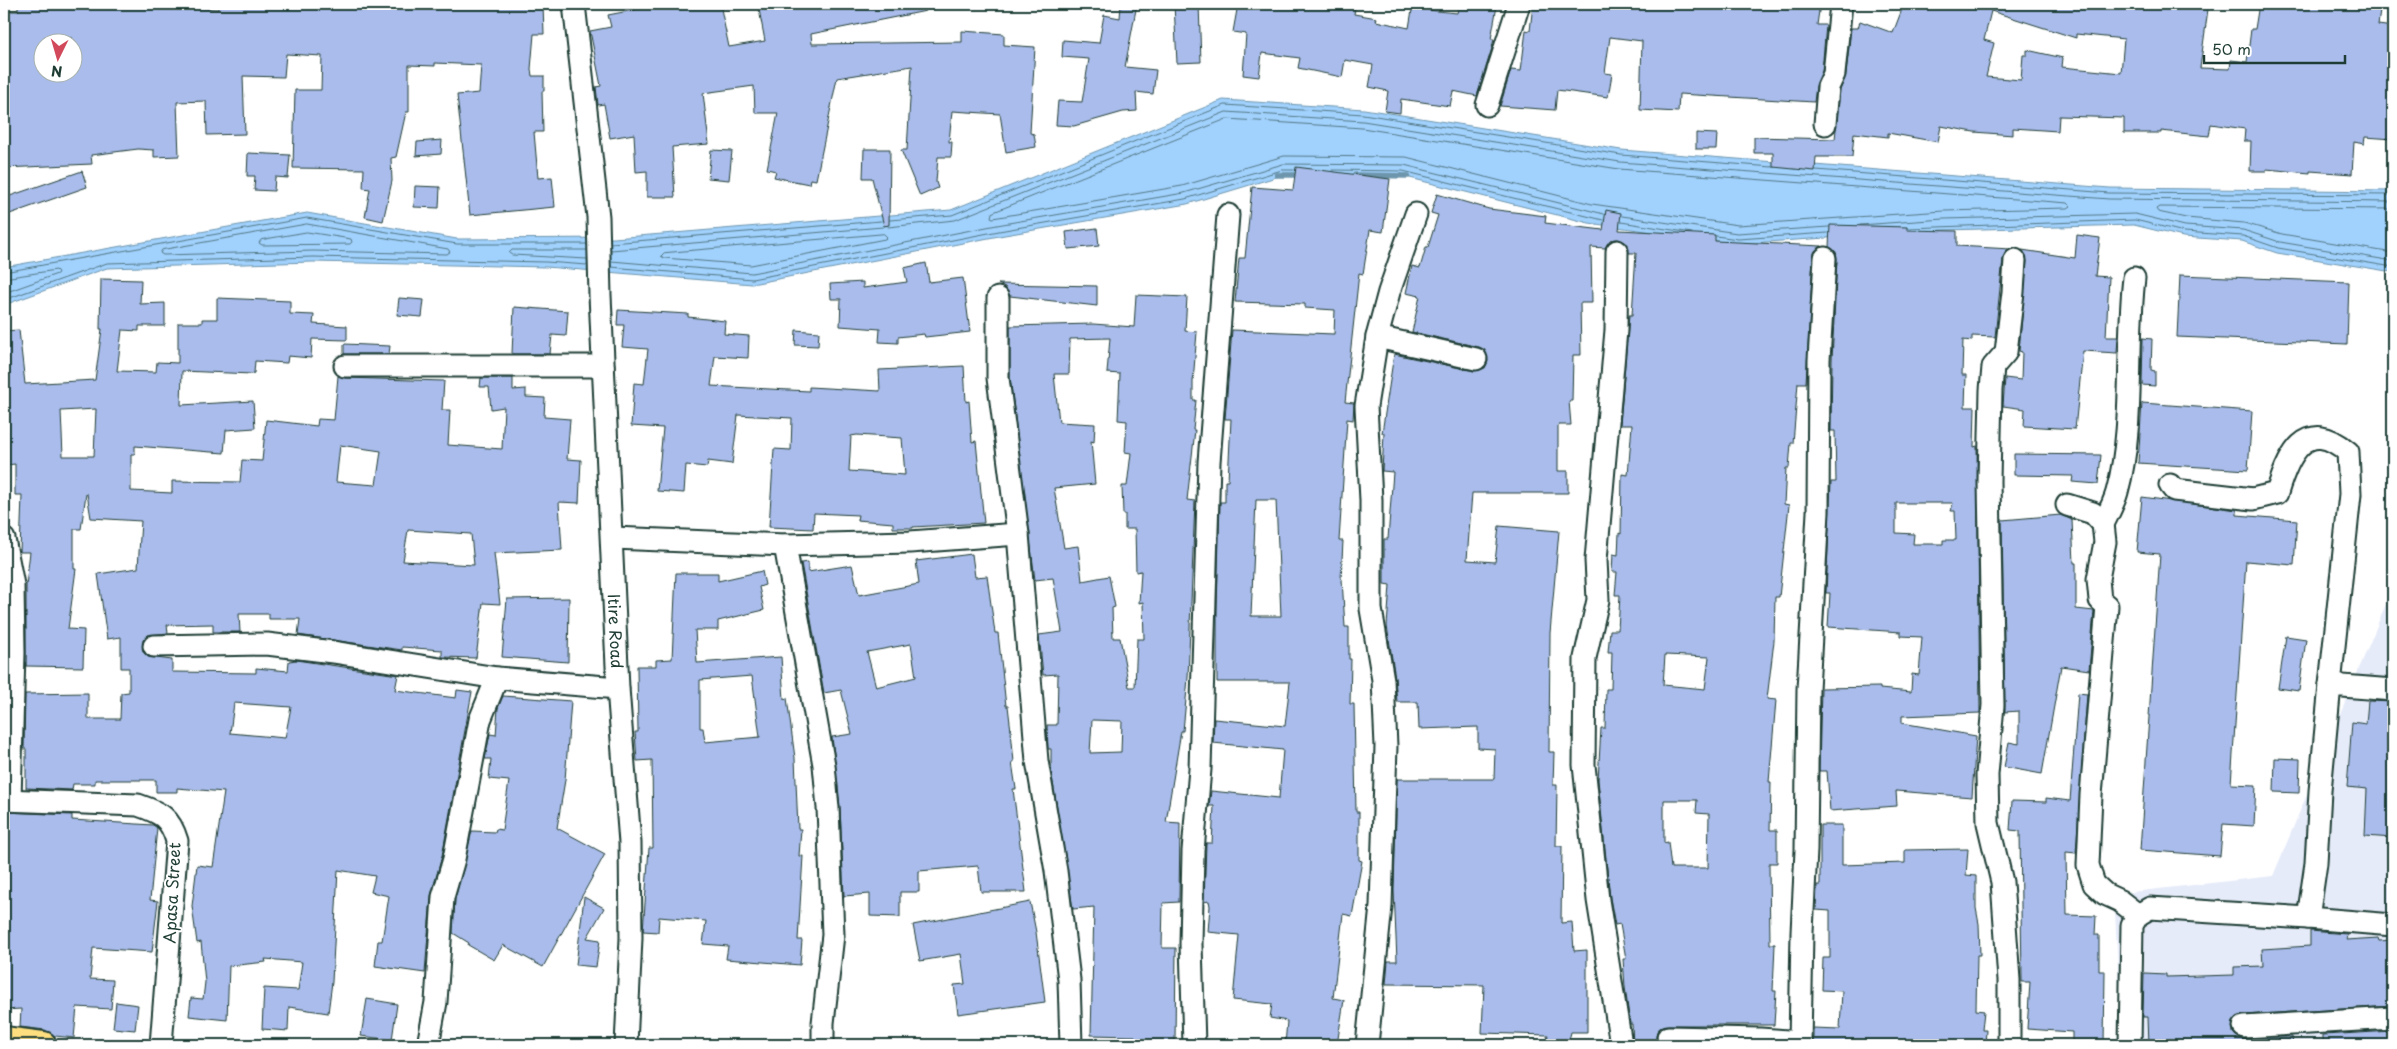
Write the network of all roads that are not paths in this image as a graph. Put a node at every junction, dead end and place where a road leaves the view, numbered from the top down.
1 (574, 4) edge
2 (1519, 4) edge
3 (1841, 4) edge
4 (1487, 105) dead end
5 (1825, 124) dead end
6 (1416, 214) dead end
7 (1228, 215) dead end
8 (1617, 251) dead end
9 (1825, 258) dead end
10 (2014, 260) dead end
11 (2134, 278) dead end
12 (998, 298) dead end
13 (1377, 337) junction
14 (1476, 359) dead end
15 (346, 366) dead end
16 (603, 366) junction
17 (2170, 485) dead end
18 (2067, 505) dead end
19 (2103, 524) junction
20 (1018, 534) junction
21 (613, 538) junction
22 (4, 539) edge
23 (785, 545) junction
24 (154, 646) dead end
25 (497, 678) junction
26 (2330, 685) junction
27 (618, 688) junction
28 (2393, 690) edge
29 (7, 800) edge
30 (2138, 915) junction
31 (2308, 918) junction
32 (2393, 925) edge
33 (2393, 1018) edge
34 (2244, 1027) dead end
35 (1668, 1037) dead end
36 (4, 1040) edge
37 (1800, 1044) edge
38 (44, 1045) edge
39 (161, 1045) edge
40 (428, 1045) edge
41 (626, 1045) edge
42 (823, 1045) edge
43 (1071, 1045) edge
44 (1194, 1045) edge
45 (1367, 1045) edge
46 (1620, 1045) edge
47 (2009, 1045) edge
48 (2130, 1045) edge

1 - 16 street, Itire Road
2 - 4 street
3 - 5 street
6 - 13 street
7 - 44 street
8 - 46 street
9 - 37 street
10 - 47 street
11 - 19 street
12 - 20 street
13 - 14 street
13 - 45 street
15 - 16 street
16 - 21 street, Itire Road
17 - 26 street
18 - 19 street
19 - 30 street
20 - 23 street
20 - 43 street
21 - 23 street
21 - 27 street, Itire Road
22 - 29 street
23 - 42 street
24 - 25 street
25 - 27 street
25 - 40 street
26 - 28 street
26 - 31 street
27 - 41 street, Itire Road
29 - 39 street, Apasa Street
30 - 31 street
30 - 48 street
31 - 32 street
33 - 34 street
35 - 37 street
36 - 38 main road

